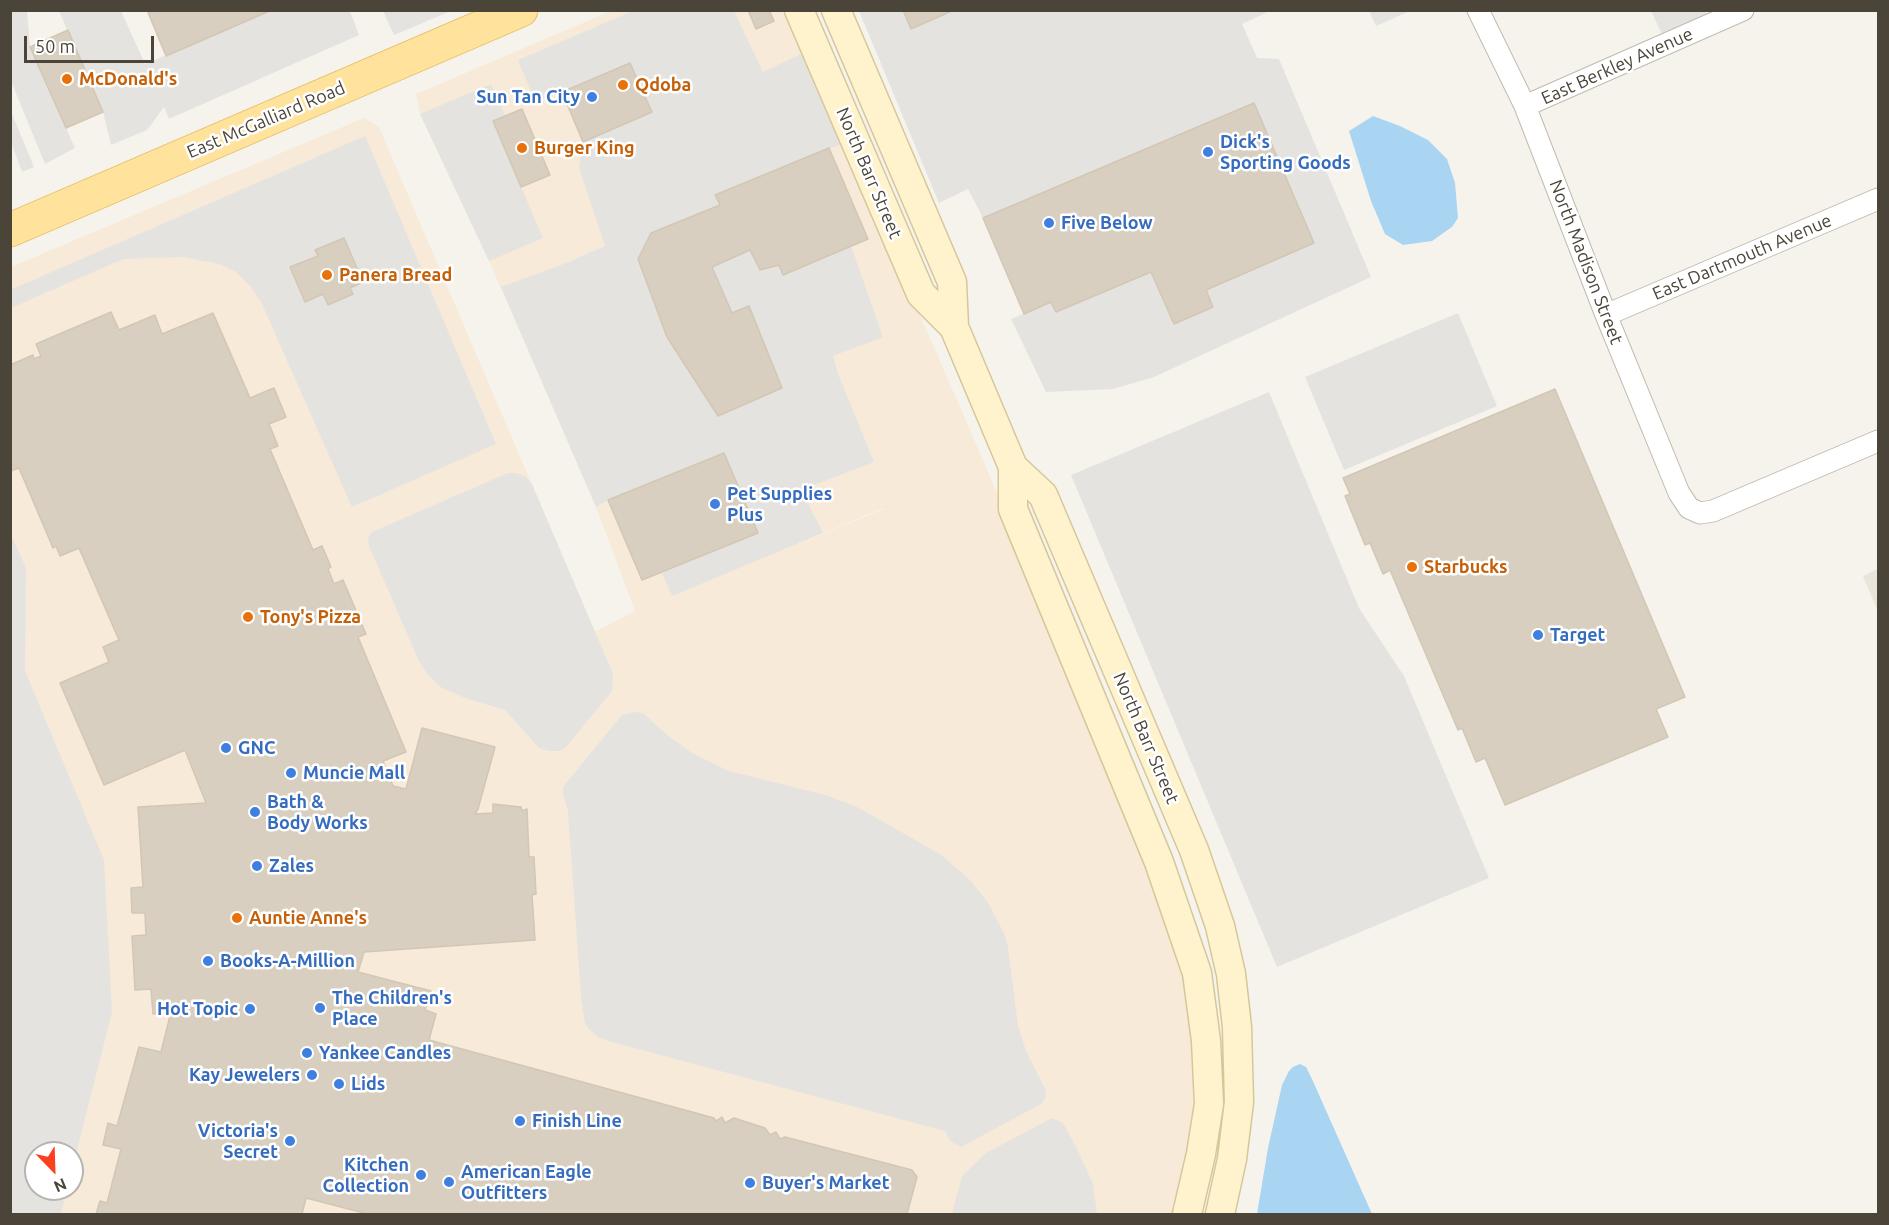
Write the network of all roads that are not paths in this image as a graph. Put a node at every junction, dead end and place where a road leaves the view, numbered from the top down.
1 (521, 10) edge
2 (800, 10) edge
3 (836, 10) edge
4 (1478, 10) edge
5 (1743, 10) edge
6 (1525, 106) junction
7 (1878, 199) edge
8 (10, 230) edge
9 (1606, 315) junction
10 (954, 327) junction
11 (1878, 441) edge
12 (1013, 467) junction
13 (1187, 1215) edge
14 (1220, 1215) edge

1 - 8 main road, East McGalliard Road
2 - 10 street, North Barr Street
3 - 10 street, North Barr Street
4 - 6 street, North Madison Street
5 - 6 street, East Berkley Avenue
6 - 9 street, North Madison Street
7 - 9 street, East Dartmouth Avenue
9 - 11 street, North Madison Street
10 - 12 street, North Barr Street
12 - 13 street, North Barr Street
12 - 14 street, North Barr Street

